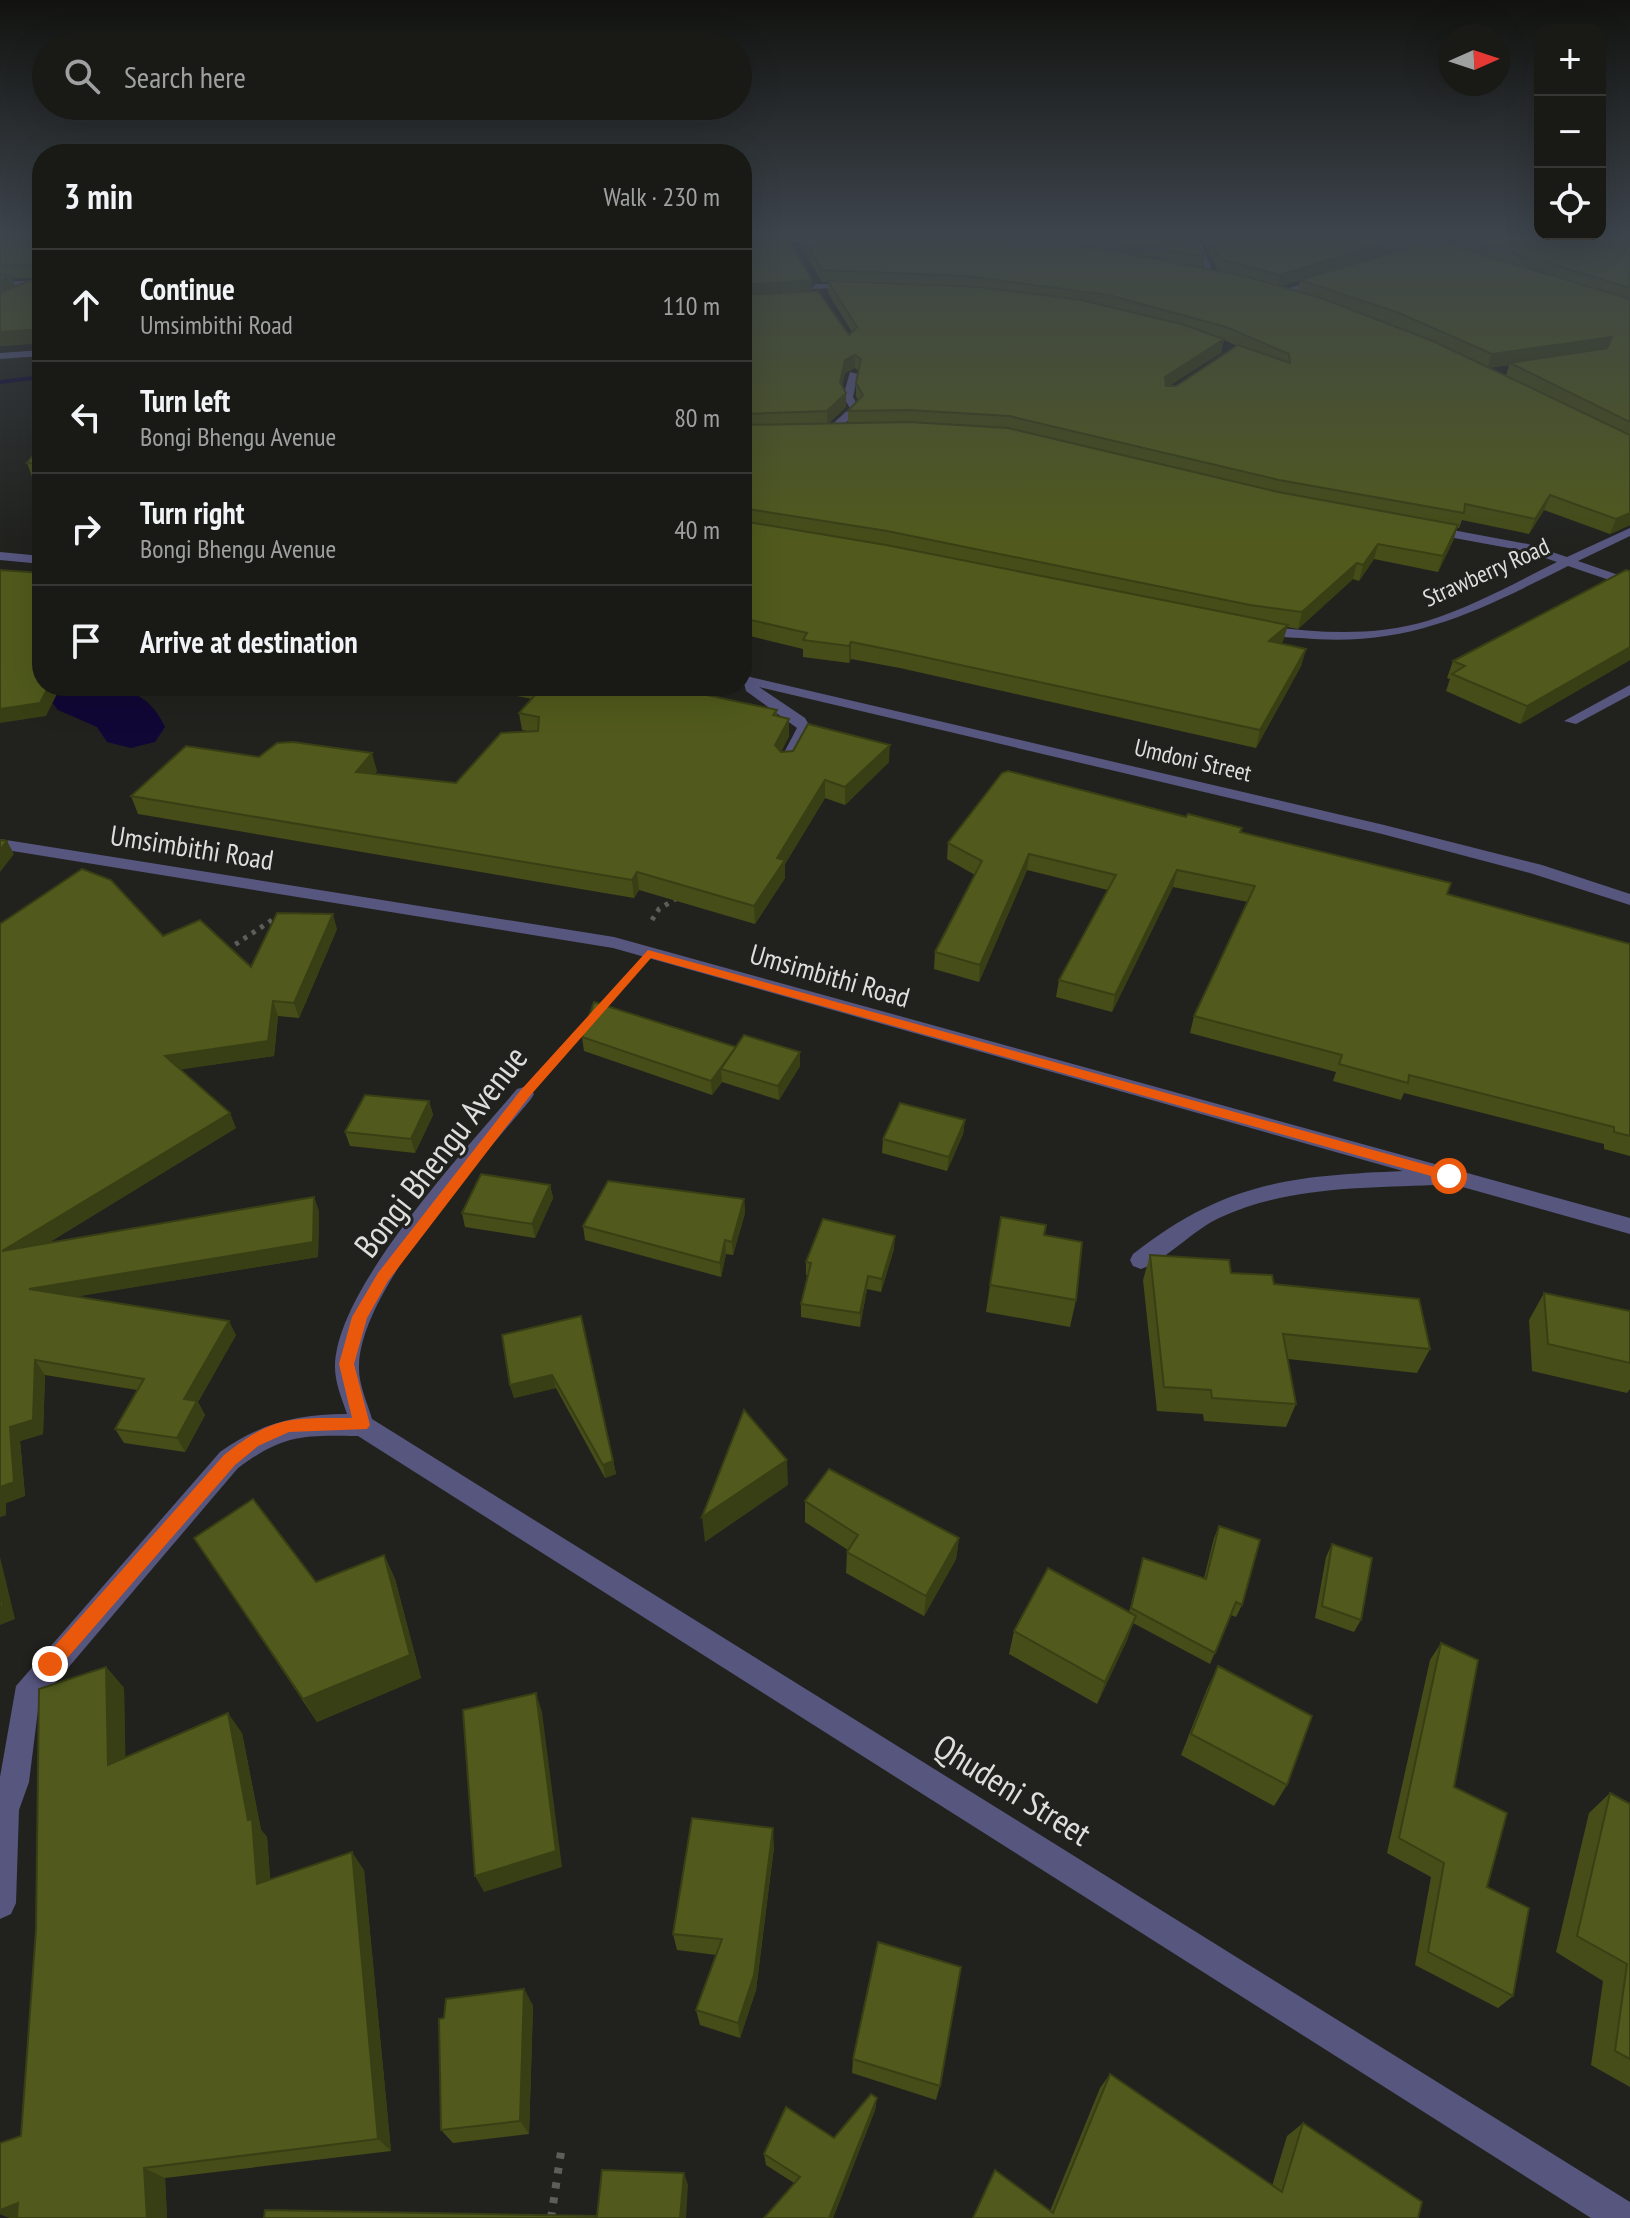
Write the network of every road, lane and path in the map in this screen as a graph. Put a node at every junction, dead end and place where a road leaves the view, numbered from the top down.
1 (32, 354) edge
2 (0, 356) edge
3 (853, 374) edge
4 (815, 431) edge
5 (831, 431) junction
6 (846, 431) edge
7 (1416, 527) edge
8 (1630, 532) edge
9 (0, 556) edge
10 (32, 559) edge
11 (1568, 560) junction
12 (1630, 583) edge
13 (1245, 626) edge
14 (752, 681) edge
15 (752, 689) edge
16 (1630, 689) edge
17 (1571, 721) dead end
18 (786, 764) edge
19 (0, 844) edge
20 (309, 895) junction
21 (682, 895) edge
22 (1630, 900) edge
23 (640, 951) junction
24 (222, 954) edge
25 (524, 1094) joint
26 (1449, 1176) junction
27 (1630, 1226) edge
28 (1141, 1260) dead end
29 (362, 1425) junction
30 (0, 1903) edge
31 (561, 2152) dead end
32 (551, 2218) edge
33 (1623, 2218) edge

1 - 2 street
3 - 5 street
4 - 5 street
5 - 6 street
7 - 11 street
8 - 11 street, Strawberry Road
9 - 10 street
11 - 12 street
11 - 13 street, Strawberry Road
14 - 22 street, Umdoni Street
15 - 18 street
16 - 17 street
19 - 20 street, Umsimbithi Road
20 - 23 street, Umsimbithi Road
20 - 24 path
21 - 23 path, Bongi Bhengu Avenue
23 - 25 path, Bongi Bhengu Avenue
23 - 26 street, Umsimbithi Road
25 - 29 street, Bongi Bhengu Avenue
26 - 27 street, Umsimbithi Road
26 - 28 street
29 - 30 street
29 - 33 street, Qhudeni Street
31 - 32 path

